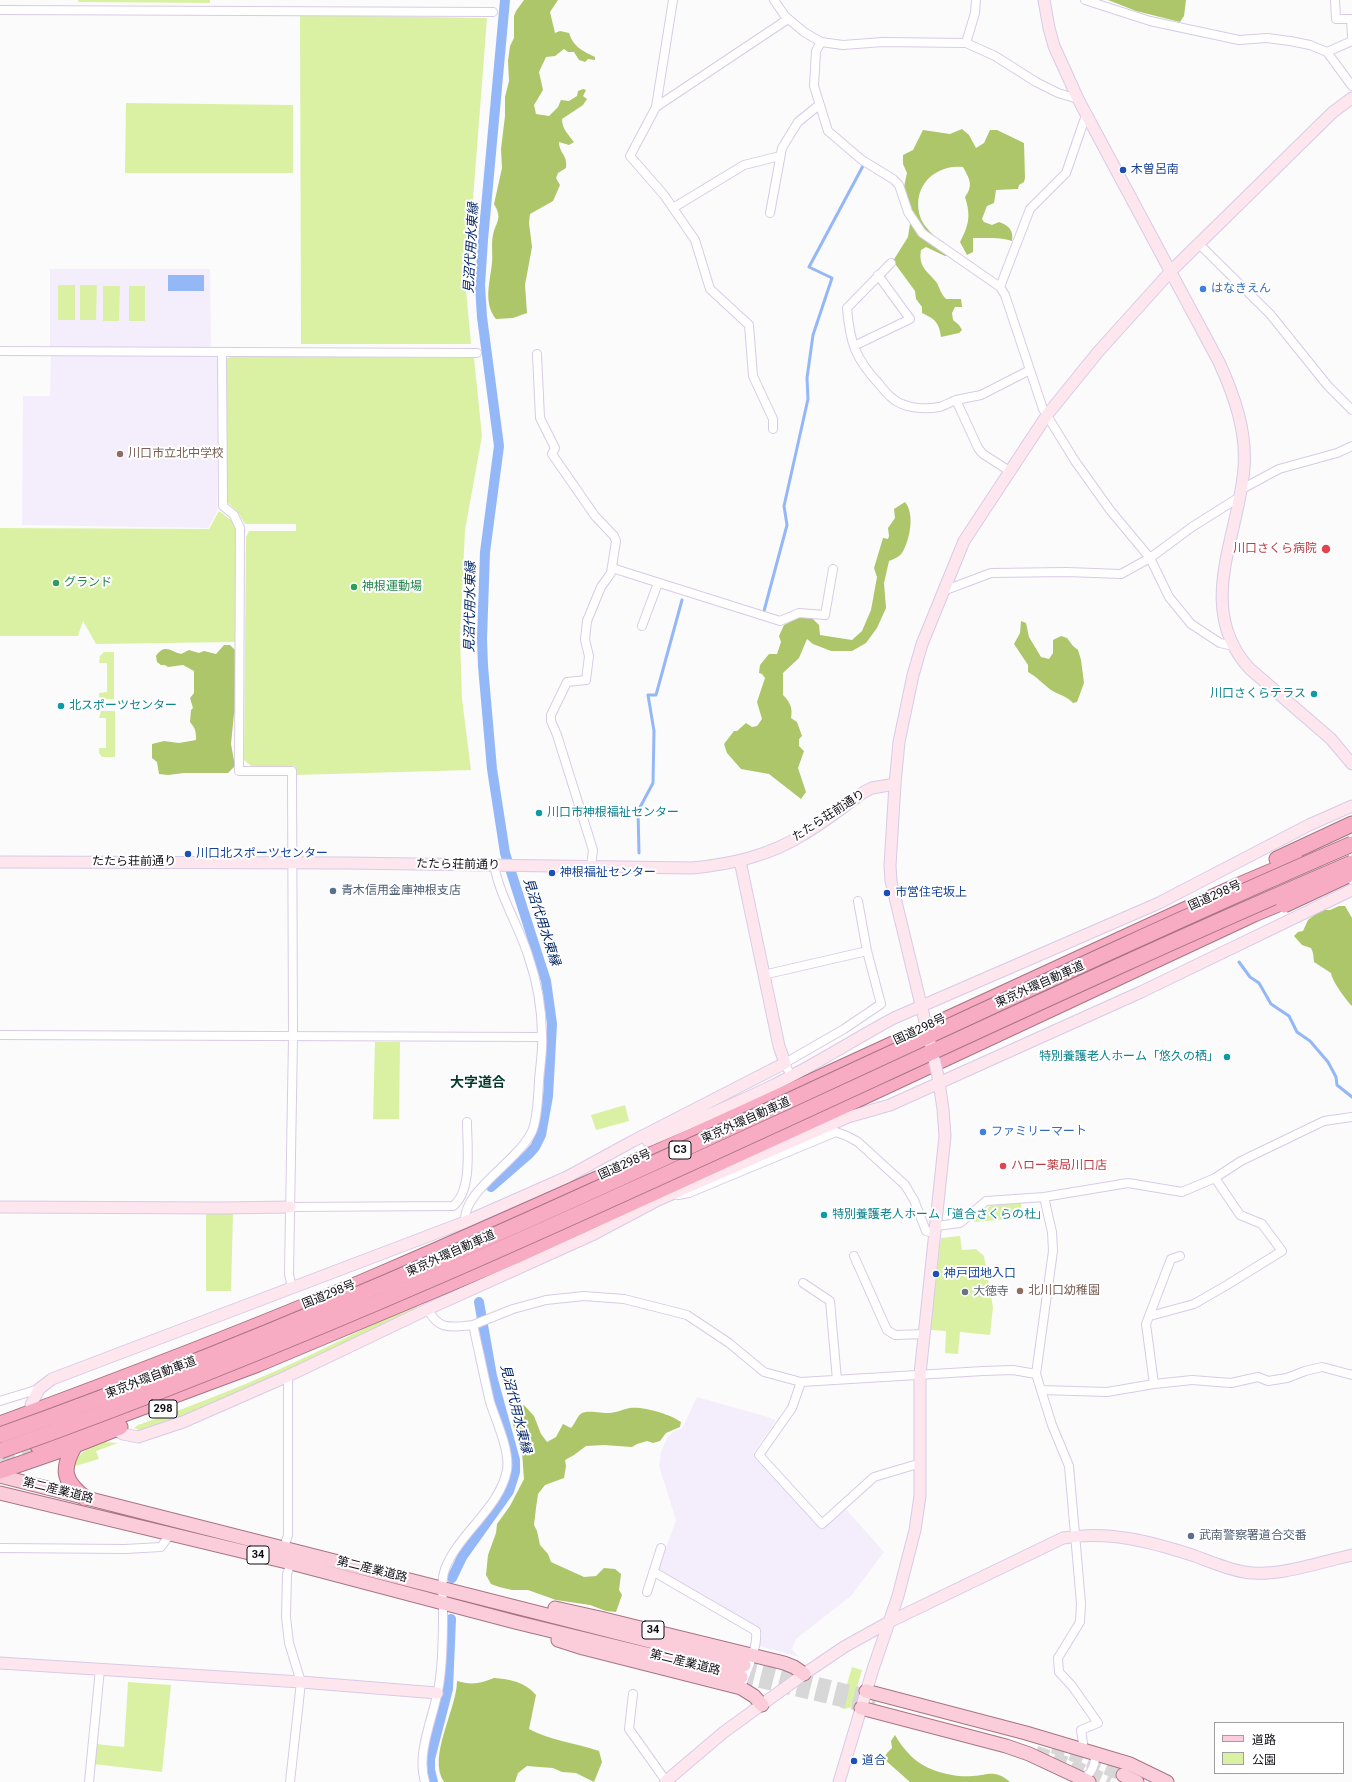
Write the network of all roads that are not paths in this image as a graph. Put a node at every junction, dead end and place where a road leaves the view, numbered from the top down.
1 (672, 0) edge
2 (774, 0) edge
3 (976, 0) edge
4 (1044, 0) edge
5 (1085, 0) edge
6 (1335, 0) edge
7 (0, 10) edge
8 (493, 12) dead end
9 (788, 19) junction
10 (1352, 37) edge
11 (1352, 41) edge
12 (821, 42) junction
13 (966, 43) junction
14 (1327, 52) junction
15 (1352, 86) edge
16 (1352, 98) edge
17 (1078, 99) junction
18 (819, 105) junction
19 (656, 107) junction
20 (1086, 115) junction
21 (780, 156) junction
22 (673, 208) junction
23 (770, 213) dead end
24 (1198, 243) junction
25 (891, 263) dead end
26 (1171, 271) junction
27 (878, 275) junction
28 (1000, 287) junction
29 (854, 346) junction
30 (0, 351) edge
31 (222, 352) junction
32 (478, 352) dead end
33 (537, 354) dead end
34 (1030, 370) junction
35 (956, 400) junction
36 (1352, 410) edge
37 (1047, 415) junction
38 (772, 429) dead end
39 (1352, 446) edge
40 (1011, 472) junction
41 (1239, 494) junction
42 (1150, 558) junction
43 (612, 568) junction
44 (833, 569) dead end
45 (658, 583) junction
46 (943, 591) junction
47 (642, 626) dead end
48 (1233, 646) junction
49 (1352, 764) edge
50 (895, 784) junction
51 (1352, 806) edge
52 (1352, 824) edge
53 (1352, 838) edge
54 (1352, 844) edge
55 (740, 861) junction
56 (0, 862) edge
57 (1352, 862) edge
58 (292, 863) junction
59 (497, 865) junction
60 (592, 867) junction
61 (1352, 874) edge
62 (1352, 890) edge
63 (858, 901) dead end
64 (867, 951) junction
65 (763, 975) junction
66 (922, 1010) junction
67 (0, 1035) edge
68 (293, 1037) junction
69 (542, 1037) junction
70 (787, 1066) junction
71 (818, 1078) junction
72 (938, 1080) junction
73 (833, 1111) junction
74 (1352, 1117) edge
75 (467, 1122) dead end
76 (567, 1177) junction
77 (1216, 1178) junction
78 (1044, 1197) junction
79 (658, 1200) junction
80 (0, 1207) edge
81 (290, 1207) junction
82 (465, 1222) junction
83 (935, 1230) junction
84 (393, 1249) junction
85 (854, 1256) dead end
86 (1180, 1256) dead end
87 (400, 1259) dead end
88 (803, 1283) dead end
89 (292, 1288) junction
90 (422, 1298) dead end
91 (308, 1304) junction
92 (428, 1309) junction
93 (1150, 1316) junction
94 (473, 1325) junction
95 (924, 1334) junction
96 (323, 1338) junction
97 (920, 1374) junction
98 (1036, 1374) junction
99 (1352, 1375) edge
100 (288, 1376) junction
101 (837, 1380) junction
102 (801, 1382) junction
103 (1154, 1384) junction
104 (39, 1389) junction
105 (1041, 1390) junction
106 (0, 1401) edge
107 (31, 1405) junction
108 (0, 1416) edge
109 (0, 1424) edge
110 (114, 1429) junction
111 (0, 1435) edge
112 (75, 1445) junction
113 (38, 1446) tunnel mouth
114 (0, 1451) edge
115 (921, 1463) junction
116 (0, 1471) edge
117 (0, 1476) edge
118 (0, 1493) edge
119 (85, 1498) junction
120 (170, 1534) junction
121 (1076, 1536) junction
122 (0, 1548) edge
123 (284, 1548) junction
124 (661, 1548) dead end
125 (1352, 1555) edge
126 (291, 1563) junction
127 (654, 1572) junction
128 (442, 1588) junction
129 (647, 1592) dead end
130 (443, 1603) junction
131 (889, 1622) junction
132 (0, 1663) edge
133 (100, 1669) junction
134 (744, 1671) junction
135 (804, 1674) junction
136 (301, 1682) junction
137 (866, 1691) junction
138 (438, 1693) junction
139 (633, 1694) dead end
140 (762, 1705) junction
141 (861, 1708) junction
142 (1088, 1752) junction
143 (1123, 1775) tunnel mouth
144 (671, 1780) edge
145 (1085, 1780) edge
146 (89, 1782) edge
147 (290, 1782) edge
148 (425, 1782) edge
149 (839, 1782) edge
150 (1137, 1782) edge
151 (1166, 1782) edge

1 - 19 street
2 - 9 street
3 - 13 street
4 - 17 street
5 - 14 street
6 - 10 street
7 - 8 street
9 - 12 street
9 - 19 street
11 - 14 street
12 - 13 street
12 - 18 street
13 - 17 street
14 - 15 street
16 - 24 street
17 - 20 street
18 - 21 street
18 - 28 street
19 - 22 street
20 - 26 street
20 - 28 street
21 - 22 street
21 - 23 street
22 - 38 street
24 - 26 street
24 - 36 street
25 - 27 street
26 - 37 street
26 - 41 street
27 - 29 street
27 - 29 street
28 - 34 street
29 - 35 street
30 - 31 street
31 - 32 street
31 - 58 street
33 - 43 street
34 - 35 street
34 - 37 street
35 - 40 street
37 - 40 street
37 - 42 street
39 - 41 street
40 - 46 street
41 - 42 street
41 - 48 street
42 - 46 street
42 - 48 street
43 - 45 street
43 - 60 street
44 - 45 street
45 - 47 street
46 - 50 street
48 - 49 street
50 - 55 street, たたら荘前通り
50 - 66 street
51 - 66 street
52 - 71 highway
53 - 71 highway, 国道298号
54 - 111 highway, 東京外環自動車道 / C3, bridge
55 - 60 street, たたら荘前通り
55 - 65 street
56 - 58 street, たたら荘前通り
57 - 114 highway, 東京外環自動車道 / C3, bridge
58 - 59 street, たたら荘前通り
58 - 68 street
59 - 60 street, たたら荘前通り
59 - 69 street
61 - 73 highway, 298
61 - 73 highway, bridge
62 - 72 street
63 - 64 street
64 - 65 street
64 - 70 street
65 - 70 street
66 - 72 street, bridge
66 - 76 street
67 - 68 street
68 - 69 street
68 - 81 street
69 - 82 street
70 - 76 street
71 - 91 highway, 国道298号
72 - 79 street
72 - 83 street
73 - 96 highway, 298
74 - 77 street
75 - 81 street
76 - 82 street
77 - 78 street
77 - 93 street
78 - 83 street
78 - 98 street
79 - 83 street
79 - 92 street
80 - 81 street
81 - 89 street
82 - 84 street
83 - 95 street
84 - 87 street
84 - 89 street
85 - 95 street
86 - 93 street
88 - 101 street
89 - 104 street
90 - 92 street
91 - 107 highway
91 - 109 highway, 国道298号
92 - 94 street
92 - 100 street
93 - 103 street
94 - 102 street
94 - 128 street
95 - 97 street
96 - 110 highway, 298
96 - 113 highway, 298
97 - 98 street
97 - 101 street
97 - 115 street
98 - 105 street
99 - 103 street
100 - 110 street
100 - 123 street
101 - 102 street
102 - 115 street
103 - 105 street
104 - 106 street
104 - 107 street
105 - 121 street
107 - 108 highway
110 - 112 highway, 298
112 - 116 highway, 298
112 - 119 highway
115 - 131 street
117 - 119 main road, 第二産業道路 / 34
118 - 120 main road, 第二産業道路 / 34
119 - 123 main road, 第二産業道路 / 34
120 - 122 street
120 - 126 main road, 第二産業道路 / 34
121 - 125 street
121 - 131 street
121 - 142 street
123 - 128 main road, 第二産業道路 / 34
124 - 127 street
126 - 130 main road, 第二産業道路 / 34
126 - 136 street
127 - 129 street
127 - 134 street
128 - 130 street
128 - 134 main road, 第二産業道路 / 34
130 - 134 main road, 第二産業道路 / 34
130 - 138 street
131 - 135 street
131 - 137 street
132 - 133 street
133 - 136 street
133 - 146 street
134 - 135 main road, 34
134 - 140 main road, 34
135 - 140 street
136 - 138 street
136 - 147 street
137 - 141 street
137 - 142 main road
138 - 148 street
139 - 144 street
140 - 144 street
141 - 145 main road
141 - 149 street
142 - 145 street
142 - 151 main road
143 - 150 main road

